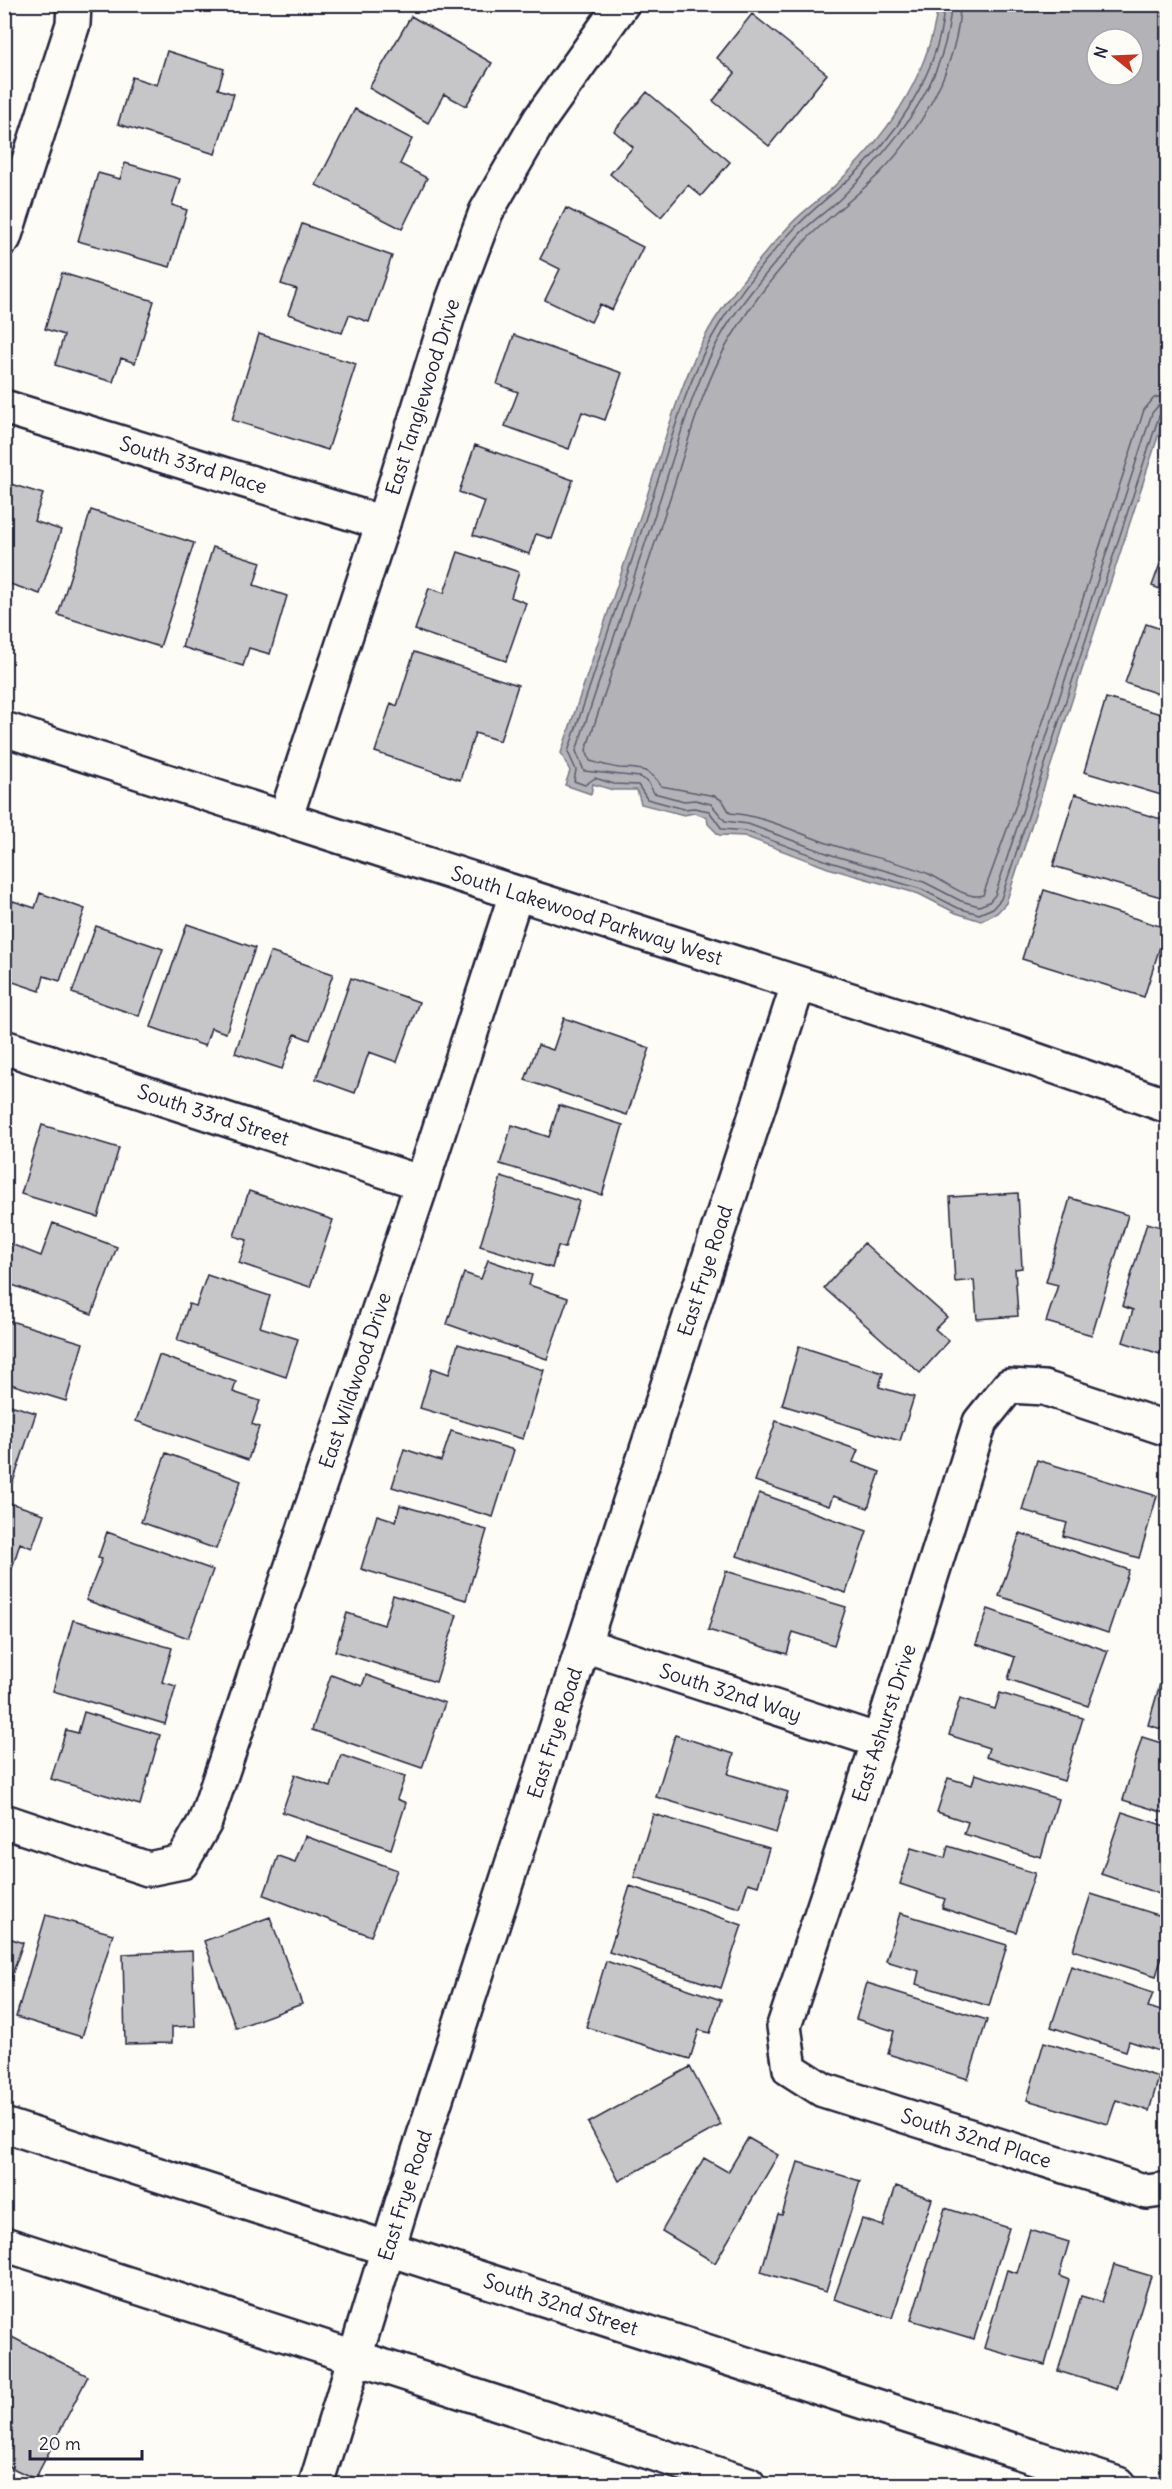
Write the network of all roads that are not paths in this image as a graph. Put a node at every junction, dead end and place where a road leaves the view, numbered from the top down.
1 (74, 4) edge
2 (622, 4) edge
3 (4, 238) edge
4 (4, 406) edge
5 (383, 523) junction
6 (4, 729) edge
7 (285, 819) junction
8 (516, 894) junction
9 (798, 985) junction
10 (4, 1047) edge
11 (1167, 1106) edge
12 (422, 1183) junction
13 (1167, 1430) edge
14 (584, 1645) junction
15 (879, 1741) junction
16 (4, 1821) edge
17 (790, 2069) joint
18 (4, 2125) edge
19 (1167, 2189) edge
20 (4, 2244) edge
21 (388, 2248) junction
22 (355, 2357) junction
23 (316, 2484) edge
24 (748, 2484) edge
25 (1118, 2484) edge

1 - 3 street
2 - 5 street, East Tanglewood Drive
4 - 5 street, South 33rd Place
5 - 7 street, East Tanglewood Drive
6 - 7 street, South Lakewood Parkway West
7 - 8 street, South Lakewood Parkway West
8 - 9 street, South Lakewood Parkway West
8 - 12 street, East Wildwood Drive
9 - 11 street, South Lakewood Parkway West
9 - 14 street, East Frye Road
10 - 12 street, South 33rd Street
12 - 16 street, East Wildwood Drive
13 - 15 street, East Ashurst Drive
14 - 15 street, South 32nd Way
14 - 21 street, East Frye Road
15 - 17 street, East Ashurst Drive
17 - 19 street, South 32nd Place
18 - 21 street, South 32nd Street
20 - 22 street
21 - 22 street, East Frye Road
21 - 25 street, South 32nd Street
22 - 23 street, East Frye Road
22 - 24 street

